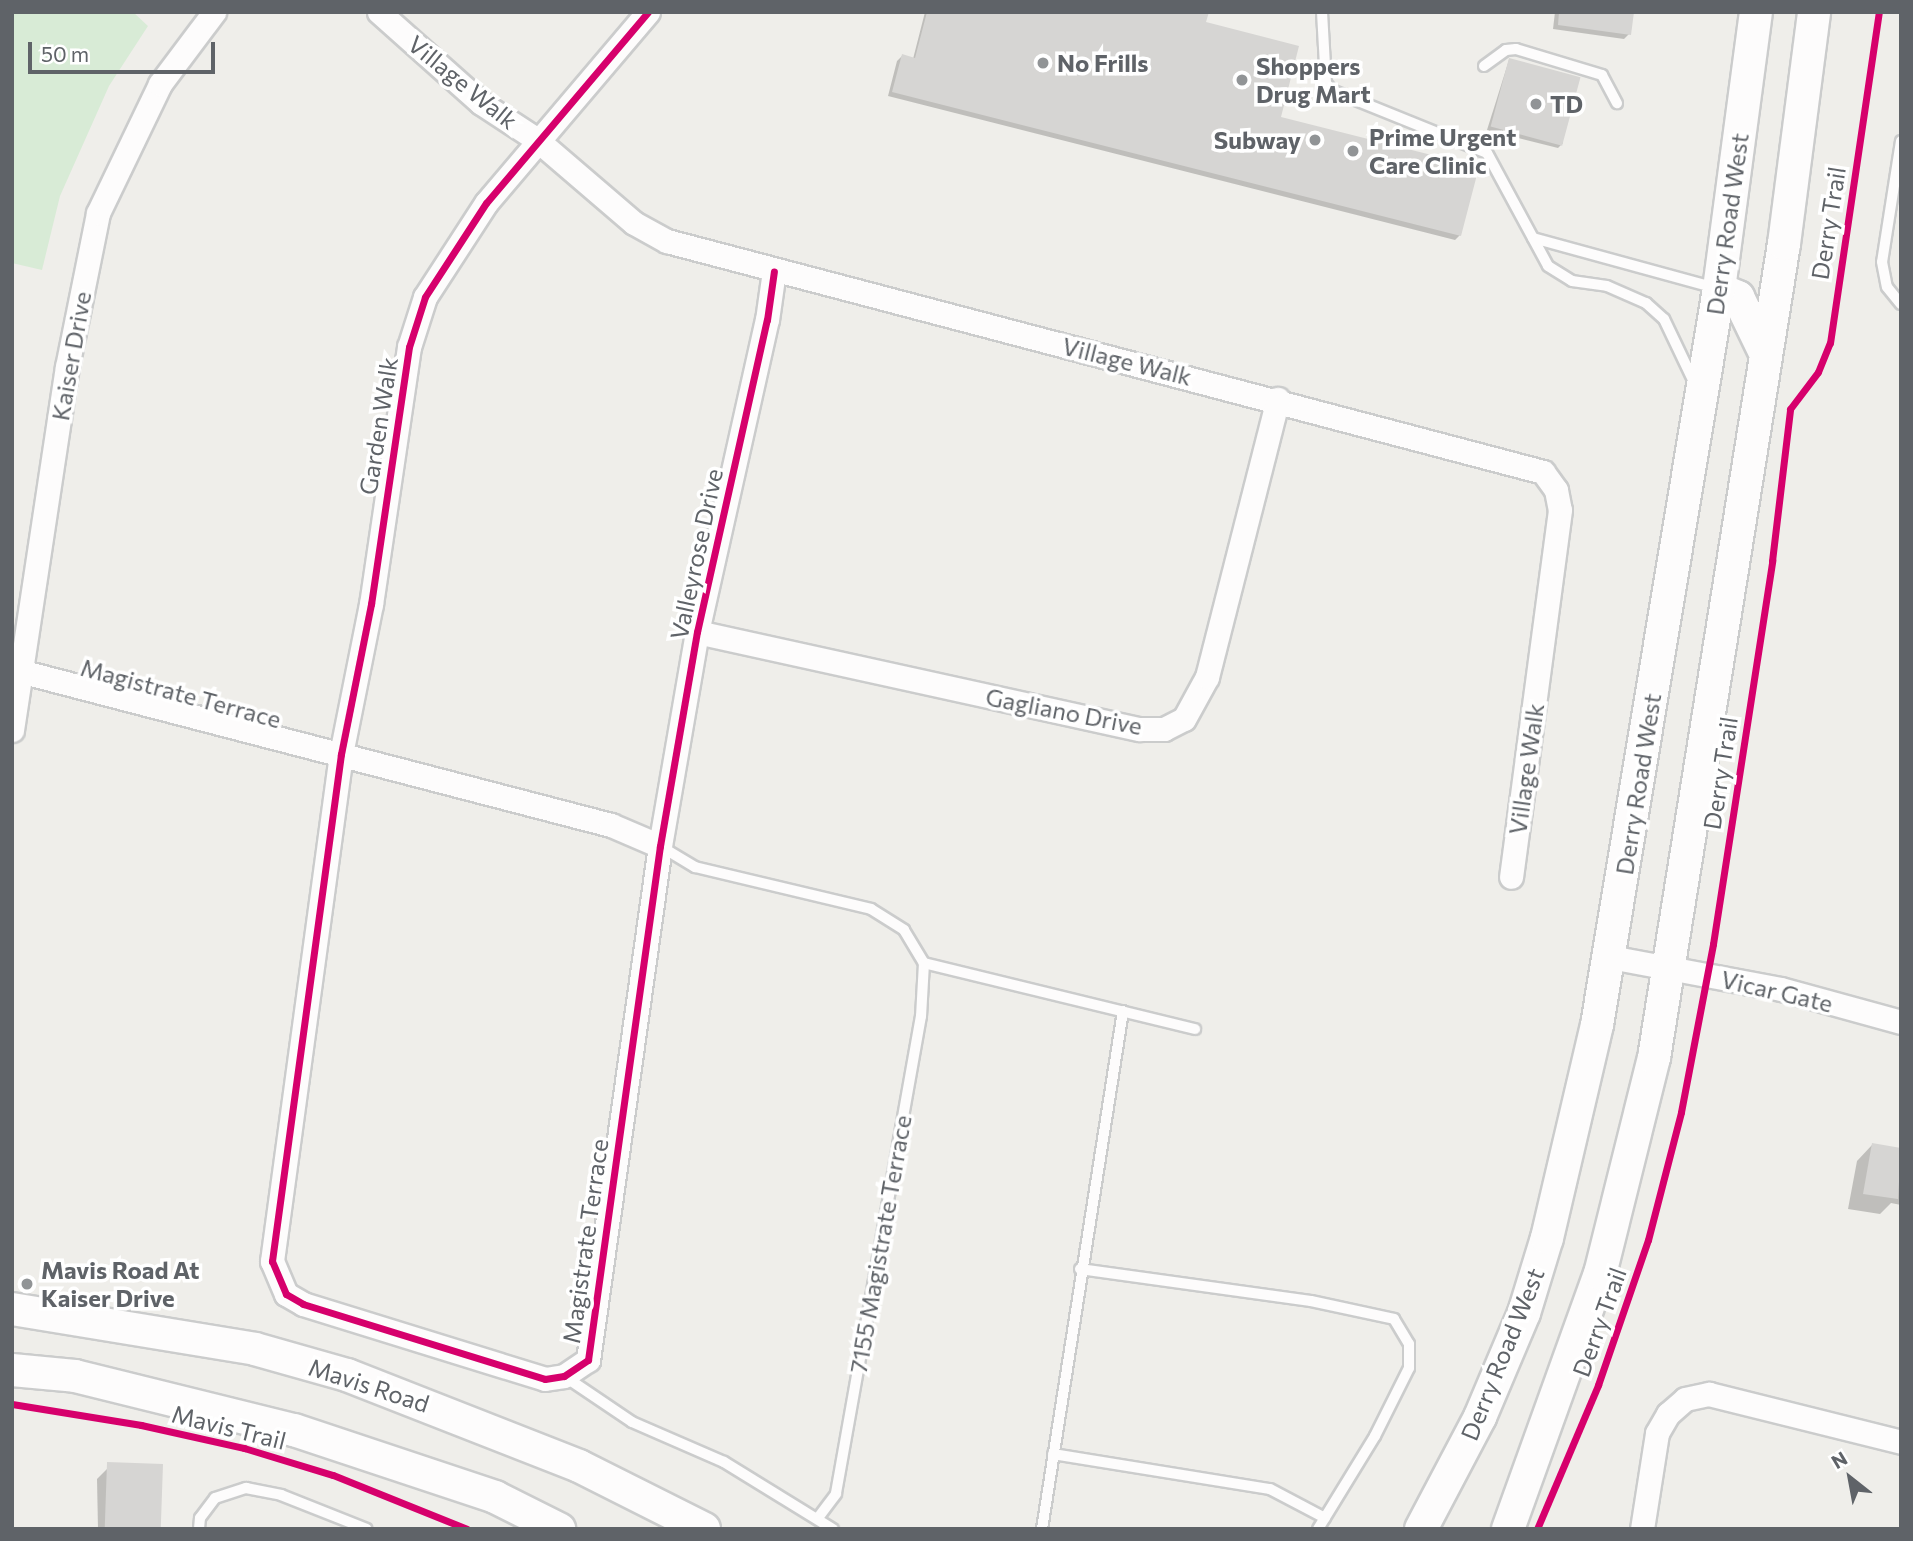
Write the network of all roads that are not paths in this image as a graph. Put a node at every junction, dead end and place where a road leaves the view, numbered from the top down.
1 (214, 12) edge
2 (379, 12) edge
3 (648, 12) edge
4 (1322, 12) edge
5 (1756, 12) edge
6 (1814, 12) edge
7 (1484, 66) dead end
8 (1617, 103) dead end
9 (536, 139) junction
10 (1901, 141) edge
11 (1533, 238) junction
12 (774, 271) junction
13 (1719, 289) junction
14 (1901, 304) edge
15 (1766, 356) junction
16 (1278, 399) junction
17 (1701, 399) junction
18 (697, 632) junction
19 (16, 670) edge
20 (12, 730) edge
21 (341, 754) junction
22 (660, 846) junction
23 (1511, 877) dead end
24 (1610, 957) junction
25 (924, 963) junction
26 (1670, 968) junction
27 (1123, 1011) junction
28 (1901, 1022) edge
29 (1195, 1029) dead end
30 (1080, 1269) junction
31 (12, 1309) edge
32 (12, 1370) edge
33 (565, 1376) junction
34 (1901, 1442) edge
35 (1053, 1454) junction
36 (1325, 1518) junction
37 (817, 1519) junction
38 (199, 1529) edge
39 (367, 1529) edge
40 (559, 1529) edge
41 (704, 1529) edge
42 (833, 1529) edge
43 (1042, 1529) edge
44 (1318, 1529) edge
45 (1421, 1529) edge
46 (1508, 1529) edge
47 (1642, 1529) edge

1 - 19 street, Kaiser Drive
2 - 9 street, Village Walk
3 - 9 street, Garden Walk
4 - 11 lane
5 - 13 main road, Derry Road West
6 - 15 main road
7 - 8 lane
9 - 12 street, Village Walk
9 - 21 street, Garden Walk
10 - 14 lane
11 - 13 lane
11 - 17 lane
12 - 16 street, Village Walk
12 - 18 street, Valleyrose Drive
13 - 15 main road
13 - 17 main road, Derry Road West
15 - 26 main road
16 - 18 street, Gagliano Drive
16 - 23 street, Village Walk
17 - 24 main road, Derry Road West
18 - 22 street, Valleyrose Drive
19 - 20 street, Kaiser Drive
19 - 21 street, Magistrate Terrace
21 - 22 street, Magistrate Terrace
21 - 33 street, Magistrate Terrace
22 - 25 lane
22 - 33 street, Magistrate Terrace
24 - 26 street, Vicar Gate
24 - 45 main road, Derry Road West
25 - 27 lane
25 - 37 lane, 7155 Magistrate Terrace
26 - 28 street, Vicar Gate
26 - 46 main road
27 - 29 lane
27 - 30 lane
30 - 35 lane
30 - 36 lane
31 - 41 main road, Mavis Road
32 - 40 main road
33 - 37 lane
34 - 47 street
35 - 36 lane
35 - 43 lane
36 - 44 lane
37 - 42 lane
38 - 39 lane

